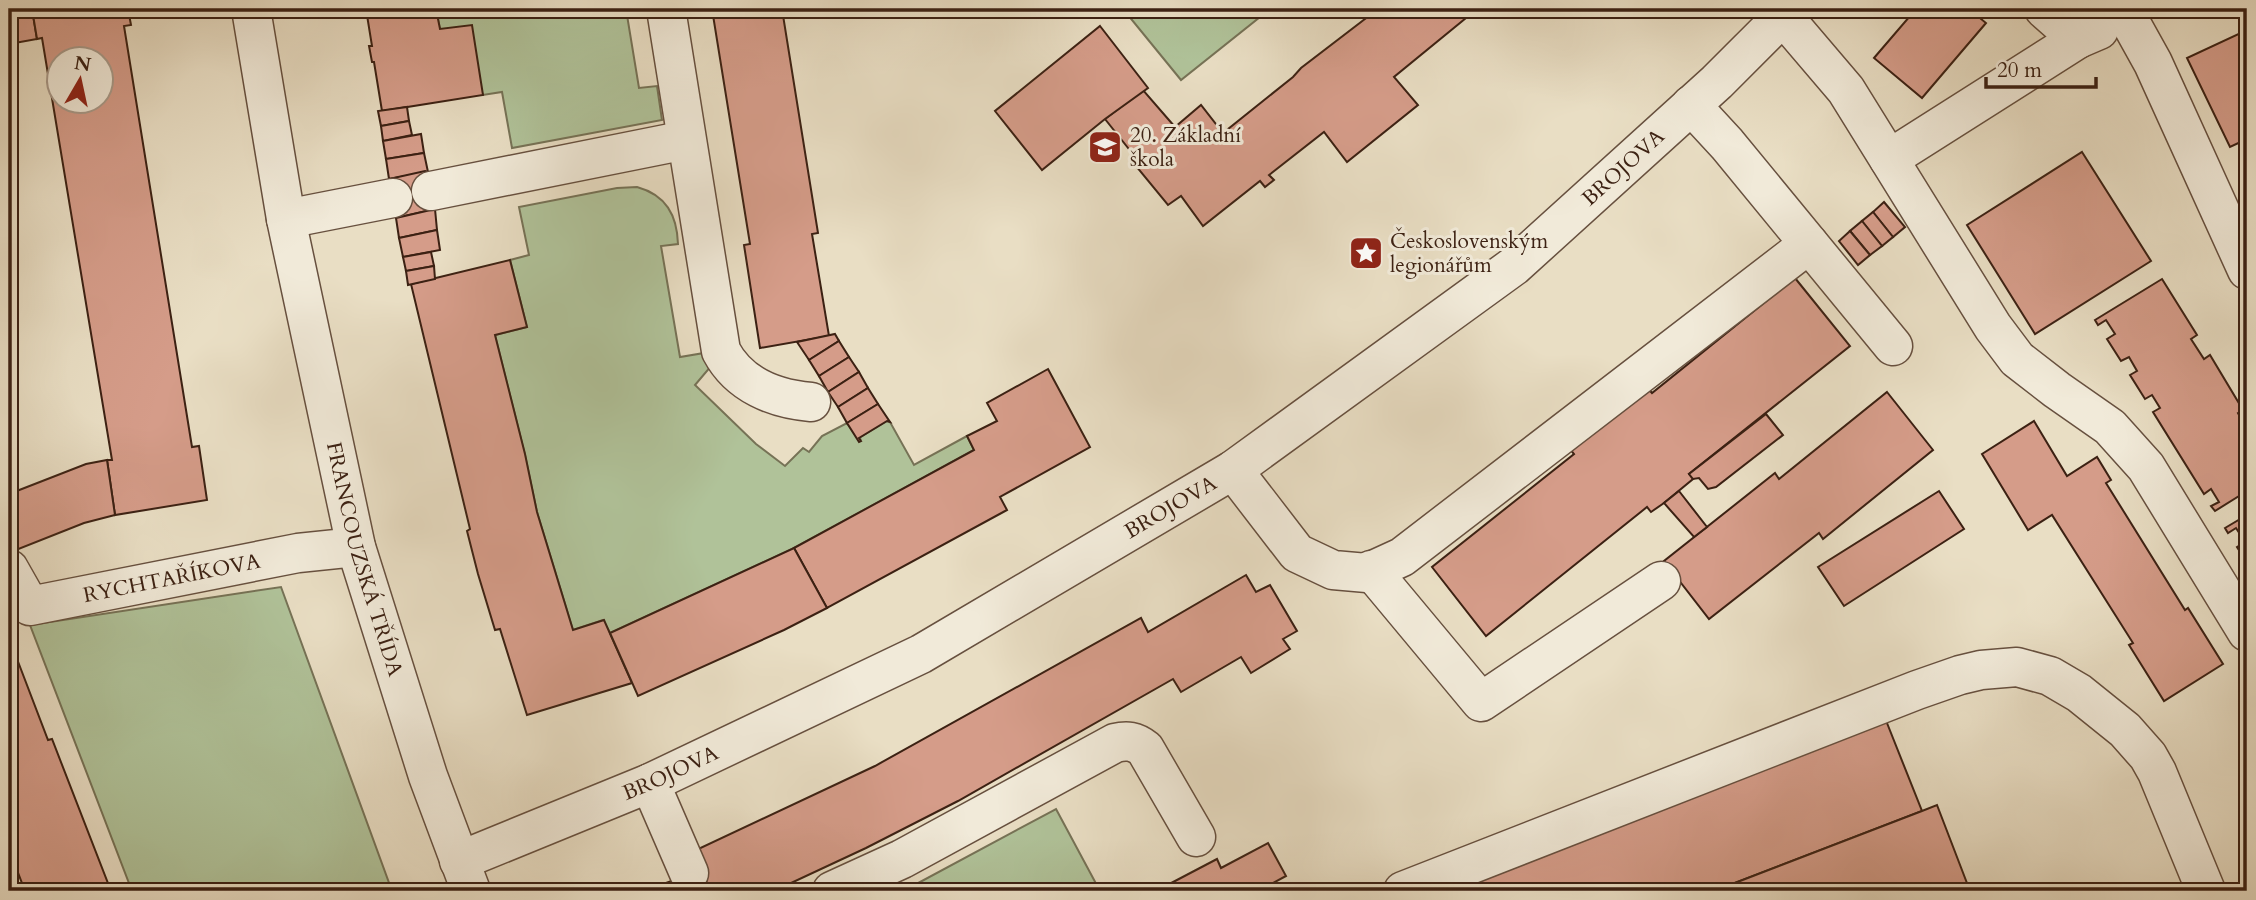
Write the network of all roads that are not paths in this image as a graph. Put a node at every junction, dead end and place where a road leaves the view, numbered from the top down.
1 (251, 9) edge
2 (666, 9) edge
3 (2043, 9) edge
4 (1786, 13) edge
5 (2139, 13) edge
6 (2078, 39) junction
7 (1691, 105) junction
8 (686, 140) junction
9 (1889, 159) junction
10 (431, 191) dead end
11 (393, 198) dead end
12 (286, 219) junction
13 (1809, 244) junction
14 (2247, 270) edge
15 (1893, 346) dead end
16 (811, 402) dead end
17 (1233, 470) junction
18 (356, 547) junction
19 (9, 569) edge
20 (1371, 570) junction
21 (1661, 581) dead end
22 (2247, 632) edge
23 (650, 783) junction
24 (1196, 837) dead end
25 (689, 873) dead end
26 (465, 876) edge
27 (832, 891) edge
28 (1403, 891) edge
29 (2206, 891) edge

1 - 12 street, FRANCOUZSKÁ TŘÍDA
2 - 8 street
3 - 6 street
4 - 7 street, BROJOVA
4 - 9 street
5 - 6 street
5 - 14 street
6 - 9 street
7 - 13 street
7 - 17 street, BROJOVA
8 - 10 street
8 - 16 street
9 - 22 street
11 - 12 street
12 - 18 street, FRANCOUZSKÁ TŘÍDA
13 - 15 street
13 - 20 street
17 - 20 street
17 - 23 street, BROJOVA
18 - 19 street, RYCHTAŘÍKOVA
18 - 26 street, FRANCOUZSKÁ TŘÍDA
20 - 21 street
23 - 25 street
23 - 26 street, BROJOVA
24 - 27 street
28 - 29 street

